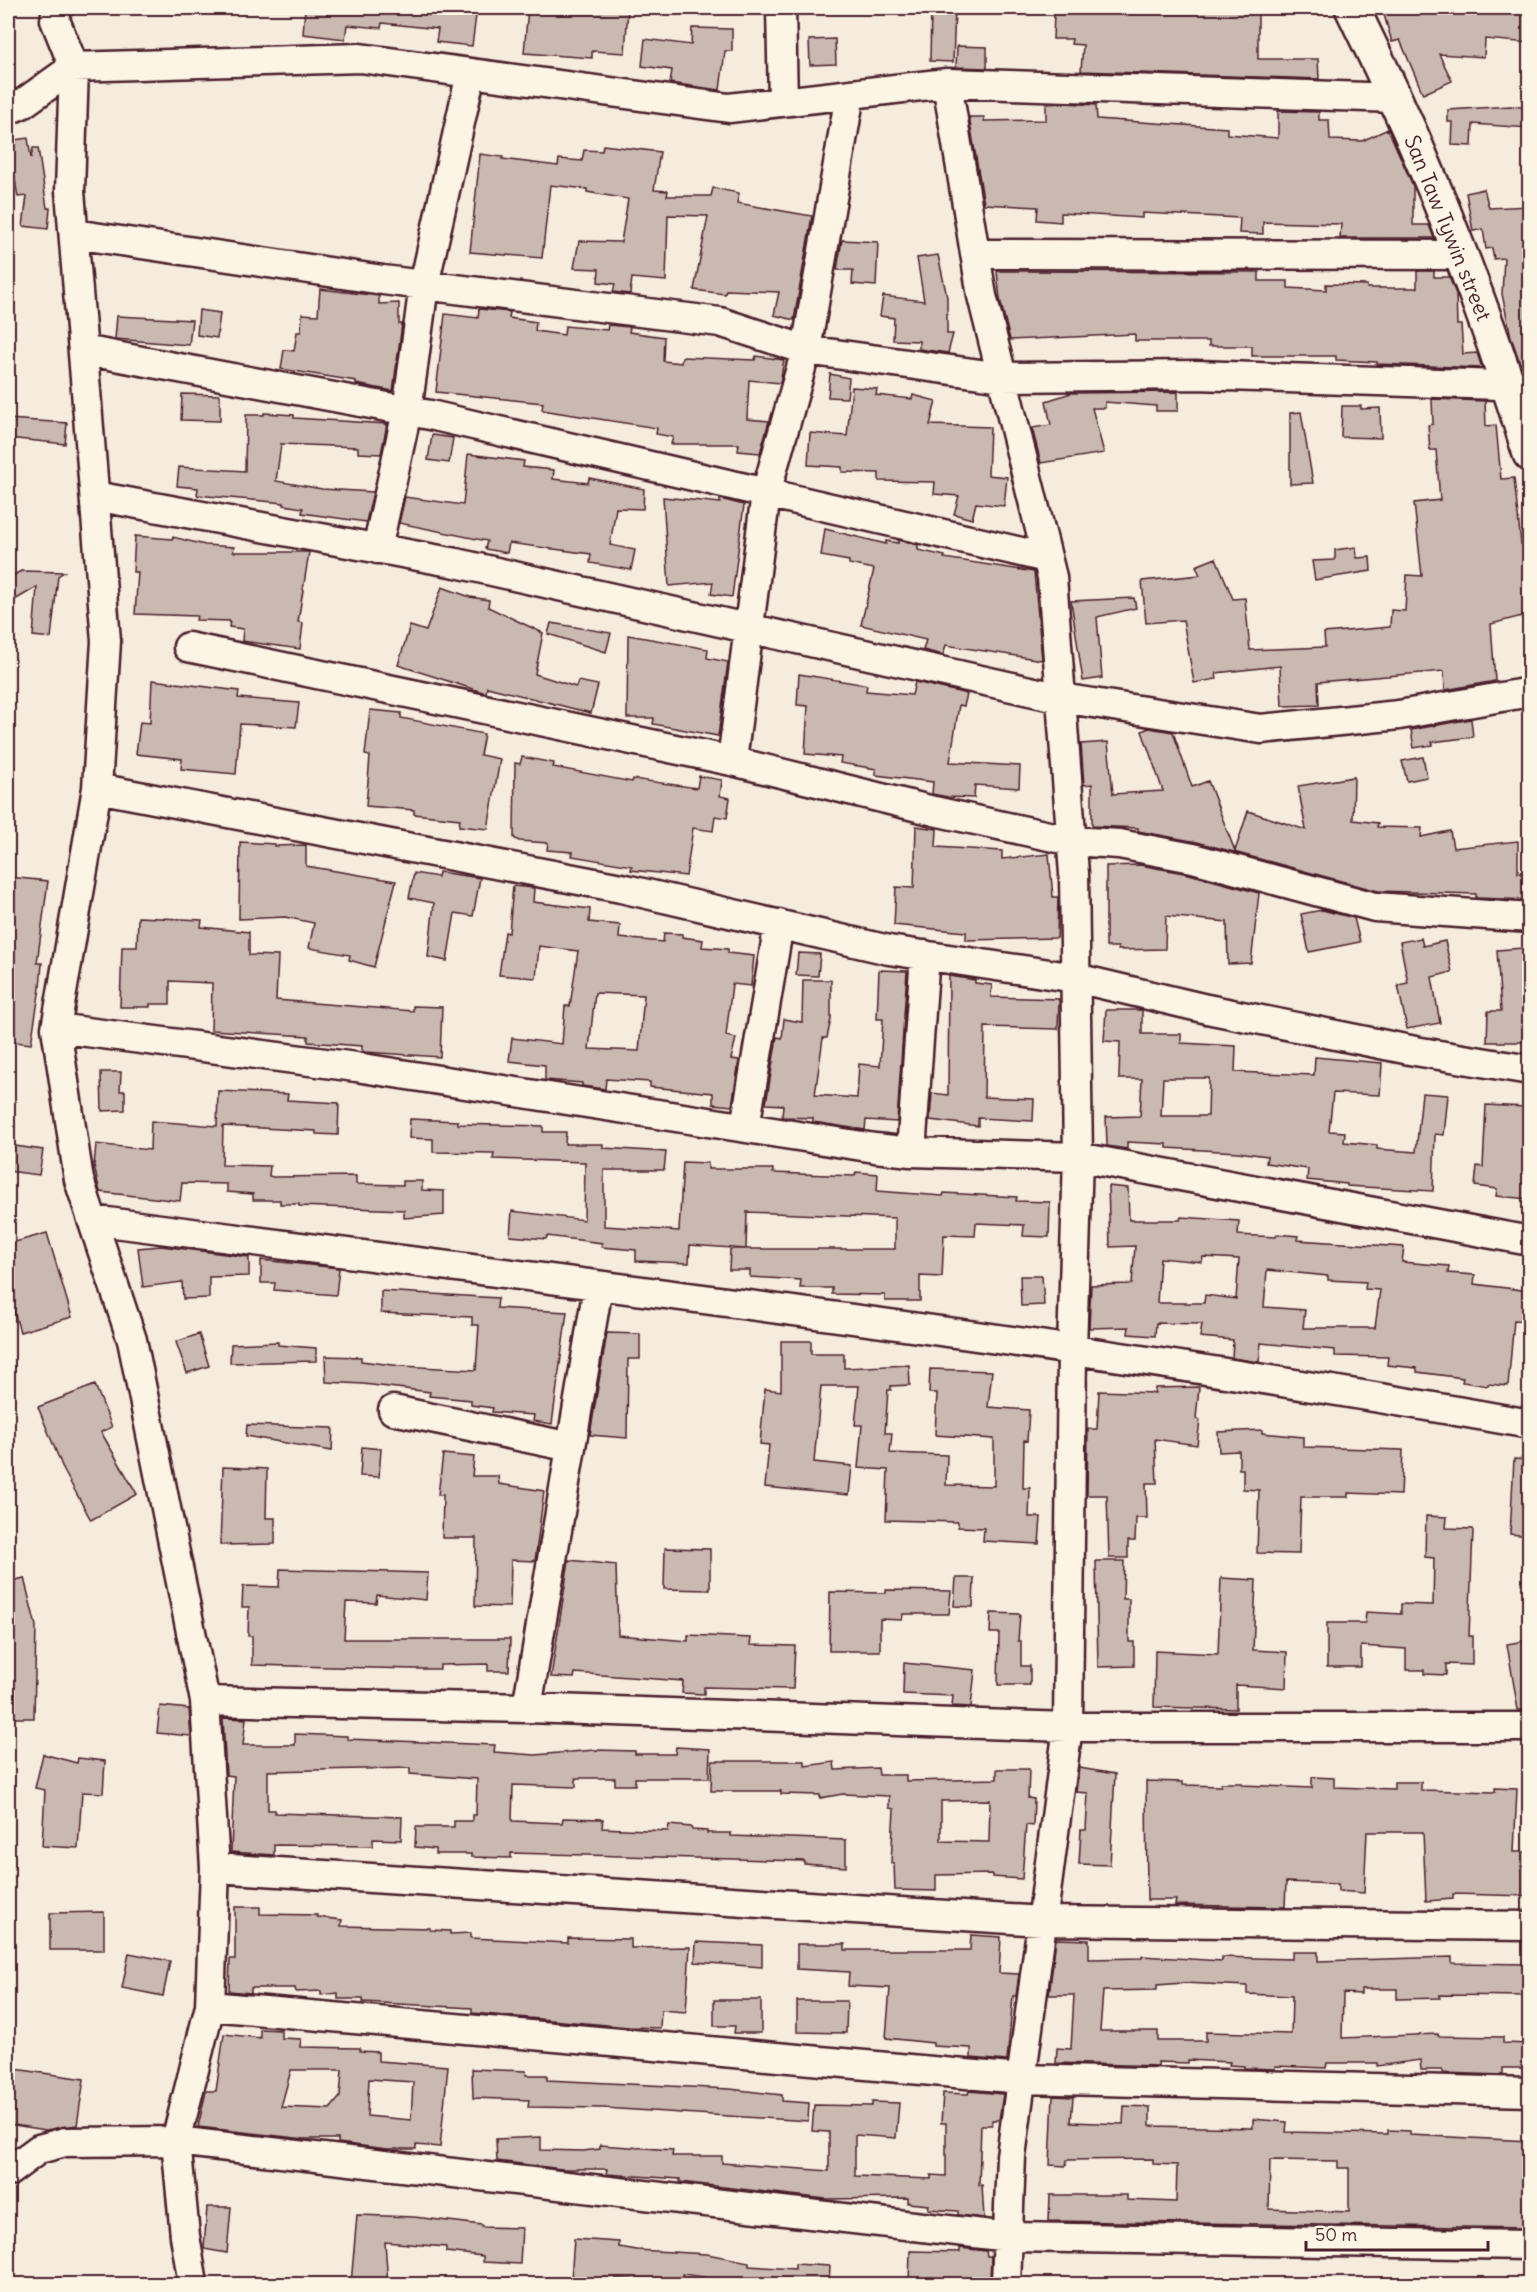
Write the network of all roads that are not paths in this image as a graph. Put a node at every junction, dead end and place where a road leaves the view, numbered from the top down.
1 (57, 8) edge
2 (780, 8) edge
3 (1352, 8) edge
4 (75, 67) junction
5 (471, 73) junction
6 (946, 83) junction
7 (850, 94) junction
8 (1396, 98) junction
9 (783, 102) junction
10 (8, 110) edge
11 (74, 234) junction
12 (975, 254) junction
13 (1461, 255) junction
14 (424, 285) junction
15 (83, 350) junction
16 (806, 350) junction
17 (1002, 377) junction
18 (1519, 385) edge
19 (407, 411) junction
20 (1530, 454) edge
21 (765, 493) junction
22 (95, 496) junction
23 (377, 549) junction
24 (1047, 558) junction
25 (748, 628) junction
26 (188, 647) dead end
27 (1530, 692) edge
28 (1061, 698) junction
29 (732, 761) junction
30 (97, 788) junction
31 (1072, 842) junction
32 (1530, 918) edge
33 (779, 924) junction
34 (925, 955) junction
35 (1076, 978) junction
36 (56, 1028) junction
37 (1530, 1070) edge
38 (745, 1127) junction
39 (911, 1152) junction
40 (1078, 1157) junction
41 (92, 1220) junction
42 (1530, 1241) edge
43 (598, 1287) junction
44 (1072, 1349) junction
45 (393, 1410) dead end
46 (1530, 1424) edge
47 (571, 1447) junction
48 (205, 1701) junction
49 (527, 1708) junction
50 (1068, 1727) junction
51 (1530, 1727) edge
52 (215, 1868) junction
53 (1042, 1921) junction
54 (1530, 1926) edge
55 (210, 2006) junction
56 (1021, 2079) junction
57 (1530, 2092) edge
58 (176, 2141) junction
59 (8, 2172) edge
60 (1009, 2237) junction
61 (1530, 2245) edge
62 (193, 2284) edge
63 (1006, 2284) edge

1 - 4 street
2 - 9 street
3 - 8 street, San Taw Tywin street
4 - 5 street
4 - 10 street
4 - 11 street
5 - 9 street
5 - 14 street
6 - 7 street
6 - 8 street
6 - 12 street
7 - 9 street
7 - 16 street
8 - 13 street, San Taw Tywin street
11 - 14 street
11 - 15 street
12 - 13 street
12 - 17 street
13 - 18 street, San Taw Tywin street
14 - 16 street
14 - 19 street
15 - 19 street
15 - 22 street
16 - 17 street
16 - 21 street
17 - 18 street
17 - 24 street
18 - 20 street, San Taw Tywin street
19 - 21 street
19 - 23 street
21 - 24 street
21 - 25 street
22 - 23 street
22 - 30 street
23 - 25 street
24 - 28 street
25 - 28 street
25 - 29 street
26 - 29 street
27 - 28 street
28 - 31 street
29 - 31 street
30 - 33 street
30 - 36 street
31 - 32 street
31 - 35 street
33 - 34 street
33 - 38 street
34 - 35 street
34 - 39 street
35 - 37 street
35 - 40 street
36 - 38 street
36 - 41 street
38 - 39 street
39 - 40 street
40 - 42 street
40 - 44 street
41 - 43 street
41 - 48 street
43 - 44 street
43 - 47 street
44 - 46 street
44 - 50 street
45 - 47 street
47 - 49 street
48 - 49 street
48 - 52 street
49 - 50 street
50 - 51 street
50 - 53 street
52 - 53 street
52 - 55 street
53 - 54 street
53 - 56 street
55 - 56 street
55 - 58 street
56 - 57 street
56 - 60 street
58 - 59 street
58 - 60 street
58 - 62 street
60 - 61 street
60 - 63 street

